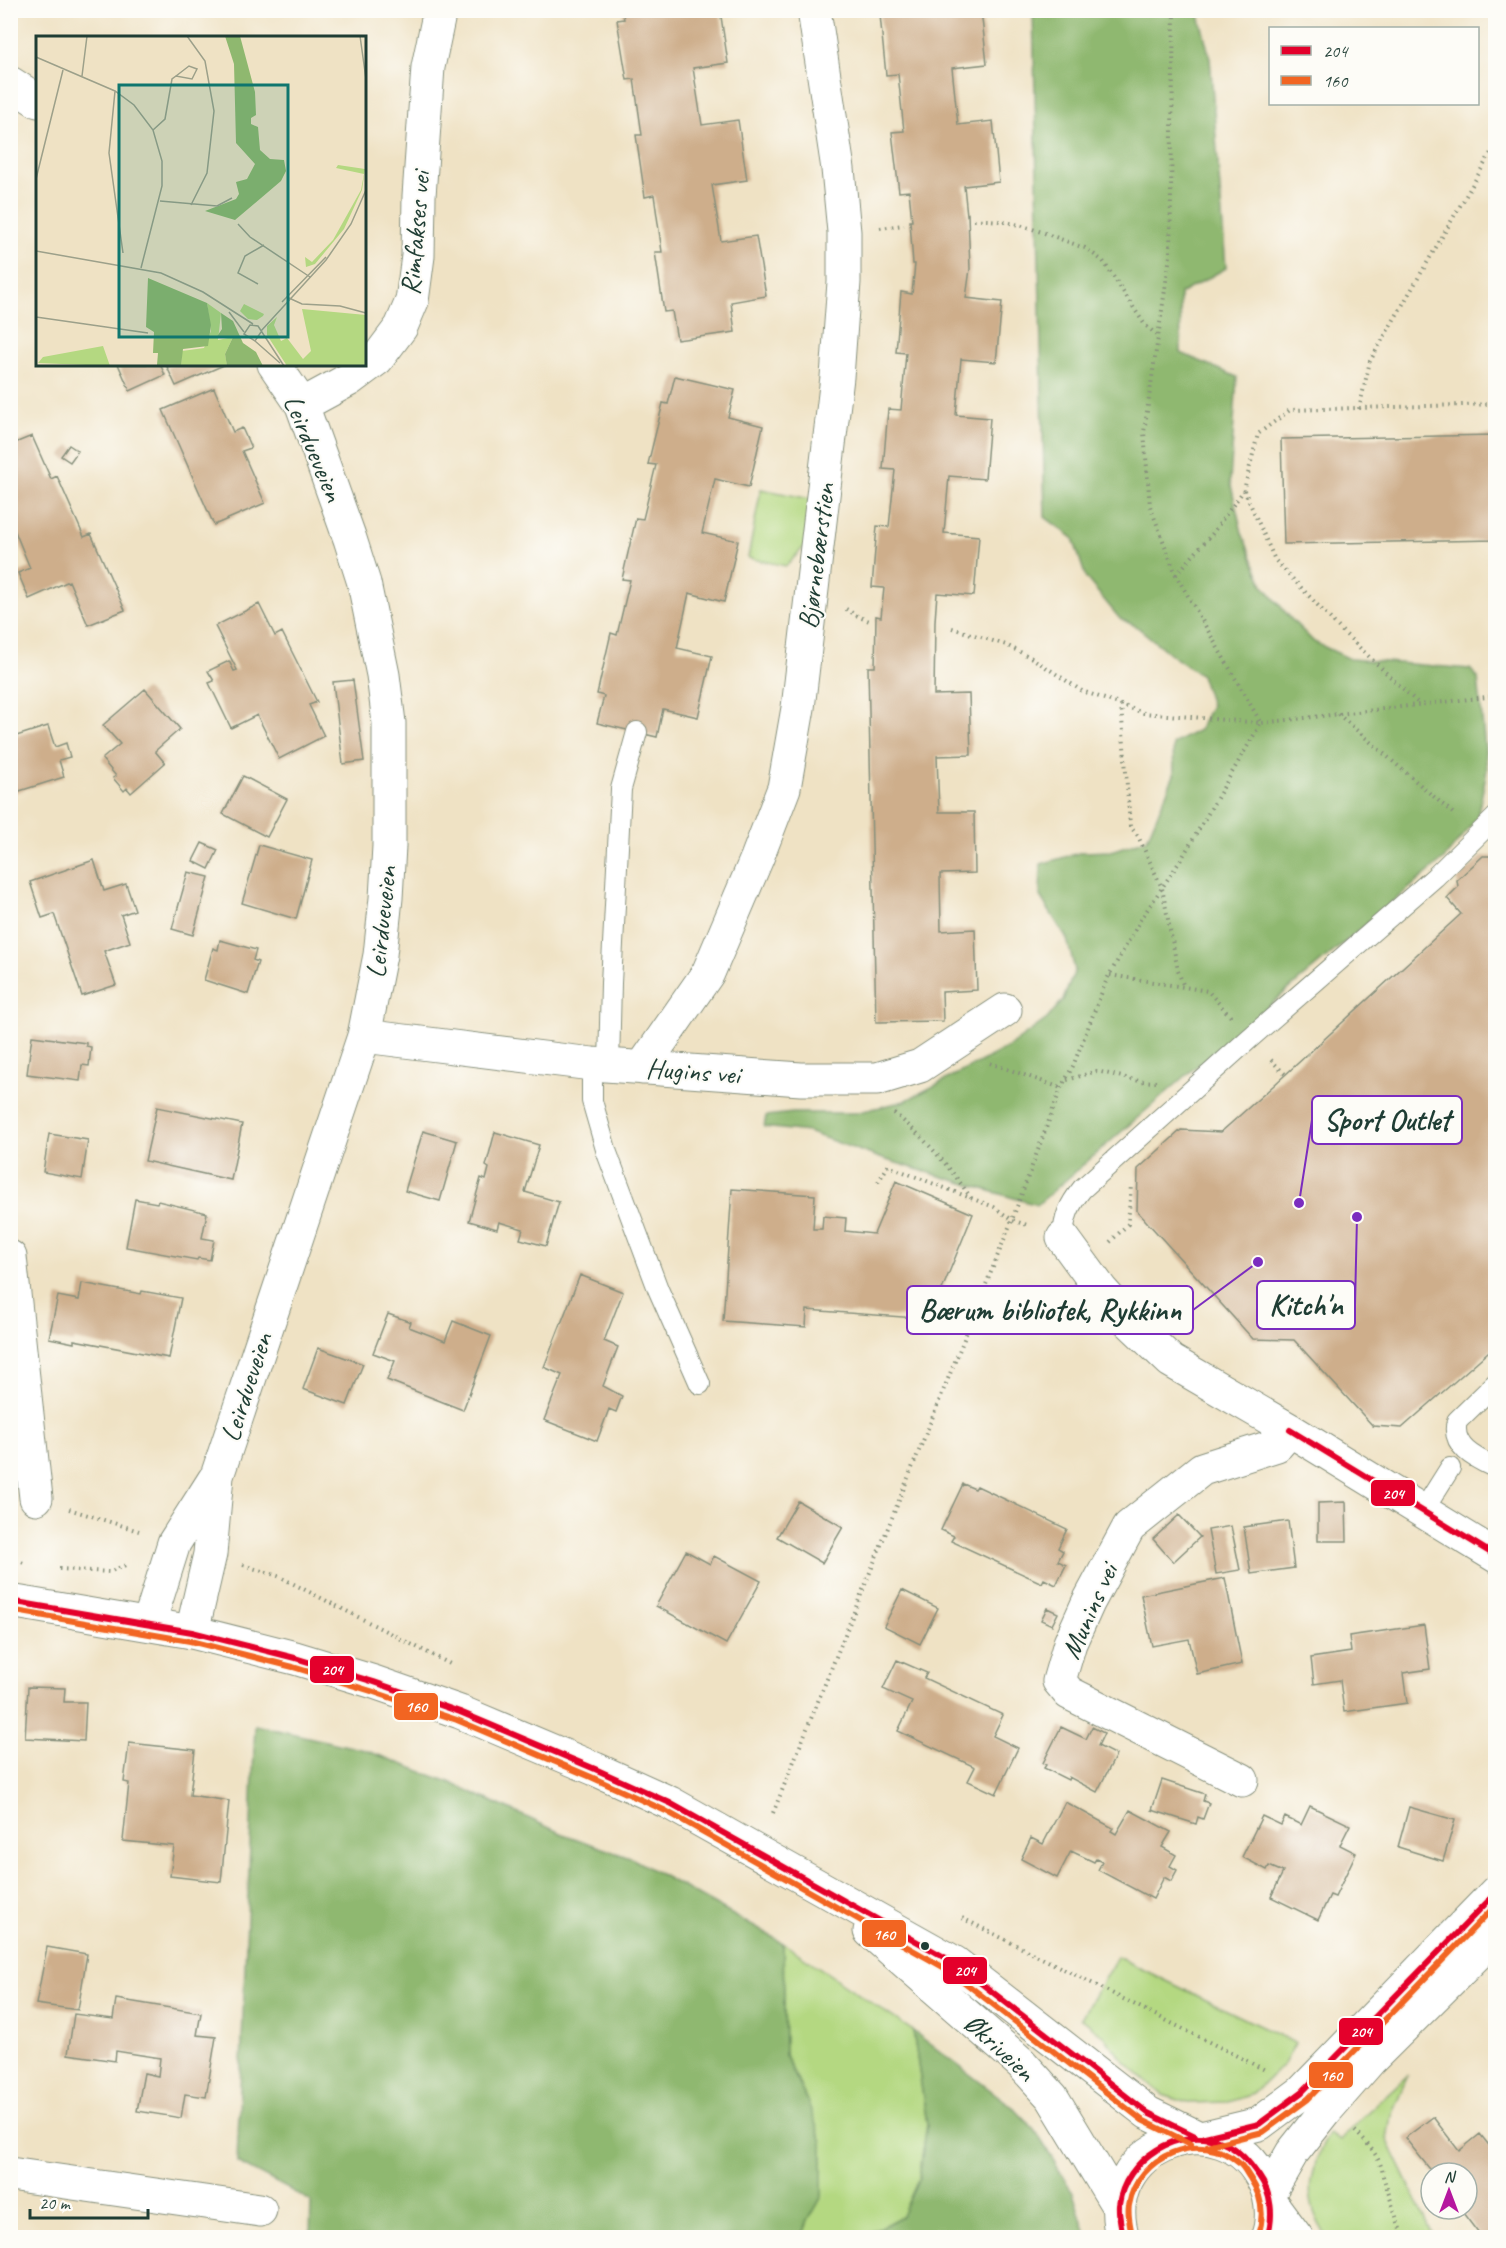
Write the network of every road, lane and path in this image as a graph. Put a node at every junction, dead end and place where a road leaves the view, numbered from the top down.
1 (440, 10) edge
2 (814, 10) edge
3 (1174, 10) edge
4 (10, 83) edge
5 (36, 100) edge
6 (1496, 144) edge
7 (974, 220) dead end
8 (1158, 335) junction
9 (275, 366) edge
10 (1496, 404) edge
11 (302, 405) junction
12 (1359, 409) junction
13 (1244, 490) junction
14 (1176, 575) junction
15 (952, 628) dead end
16 (1496, 696) edge
17 (1419, 704) junction
18 (1121, 705) junction
19 (1337, 713) junction
20 (1261, 723) junction
21 (637, 732) dead end
22 (1496, 817) edge
23 (1478, 834) junction
24 (1162, 888) junction
25 (1110, 975) junction
26 (1184, 987) junction
27 (1208, 991) dead end
28 (1005, 1010) dead end
29 (364, 1036) junction
30 (956, 1042) junction
31 (600, 1065) junction
32 (642, 1068) junction
33 (1066, 1080) junction
34 (1200, 1083) junction
35 (1061, 1088) junction
36 (886, 1109) dead end
37 (1135, 1142) junction
38 (878, 1182) dead end
39 (971, 1199) junction
40 (1012, 1220) junction
41 (1063, 1238) joint
42 (1109, 1243) dead end
43 (10, 1257) edge
44 (1496, 1383) edge
45 (700, 1384) dead end
46 (1290, 1430) junction
47 (1450, 1468) dead end
48 (1496, 1468) edge
49 (217, 1476) junction
50 (36, 1498) joint
51 (1423, 1511) junction
52 (174, 1543) junction
53 (210, 1554) junction
54 (1496, 1556) edge
55 (10, 1560) edge
56 (130, 1563) dead end
57 (33, 1565) dead end
58 (56, 1569) dead end
59 (10, 1601) edge
60 (149, 1623) junction
61 (192, 1632) junction
62 (452, 1665) dead end
63 (1242, 1780) dead end
64 (773, 1813) dead end
65 (824, 1890) junction
66 (1496, 1892) edge
67 (962, 1918) dead end
68 (1496, 1935) edge
69 (1276, 2075) dead end
70 (1349, 2125) dead end
71 (1200, 2137) junction
72 (10, 2174) edge
73 (1270, 2198) junction
74 (260, 2210) dead end
75 (1121, 2222) edge
76 (1267, 2238) edge
77 (1297, 2238) edge
78 (1403, 2238) edge

1 - 11 street, Rimfakses vei
2 - 32 street, Bjørnebærstien
3 - 8 path
4 - 5 street
6 - 12 path
7 - 8 path
8 - 14 path
9 - 11 street, Leirdueveien
10 - 12 path
11 - 29 street, Leirdueveien
12 - 13 path
13 - 14 path
13 - 17 path
14 - 20 path
15 - 18 path
16 - 17 path
17 - 19 path
18 - 20 path
18 - 24 path
19 - 20 path
19 - 23 path
20 - 24 path
21 - 31 lane
22 - 23 lane
23 - 34 lane
24 - 25 path
24 - 26 path
25 - 26 path
25 - 33 path
26 - 27 path
28 - 30 street, Hugins vei
29 - 31 street, Hugins vei
29 - 49 street, Leirdueveien
30 - 32 street, Hugins vei
30 - 35 path
31 - 32 street, Hugins vei
31 - 45 lane
33 - 34 path
33 - 35 path
34 - 37 lane
35 - 40 path
36 - 39 path
37 - 41 lane
37 - 42 path
38 - 39 path
39 - 40 path
40 - 64 path
41 - 46 street
43 - 50 street
44 - 48 lane
46 - 51 street
46 - 63 street, Munins vei
47 - 51 lane
49 - 52 street, Leirdueveien
49 - 53 street, Leirdueveien
50 - 52 path
51 - 54 street
52 - 60 street, Leirdueveien
53 - 61 street, Leirdueveien
53 - 62 path
55 - 57 path
56 - 58 path
59 - 60 street, Økriveien
60 - 61 street, Økriveien
61 - 65 street, Økriveien
65 - 71 street, Økriveien
65 - 75 street, Økriveien
66 - 71 street
67 - 69 path
68 - 73 street
70 - 78 path
71 - 73 street, Økriveien
71 - 75 street
72 - 74 street
73 - 76 street
73 - 77 street

